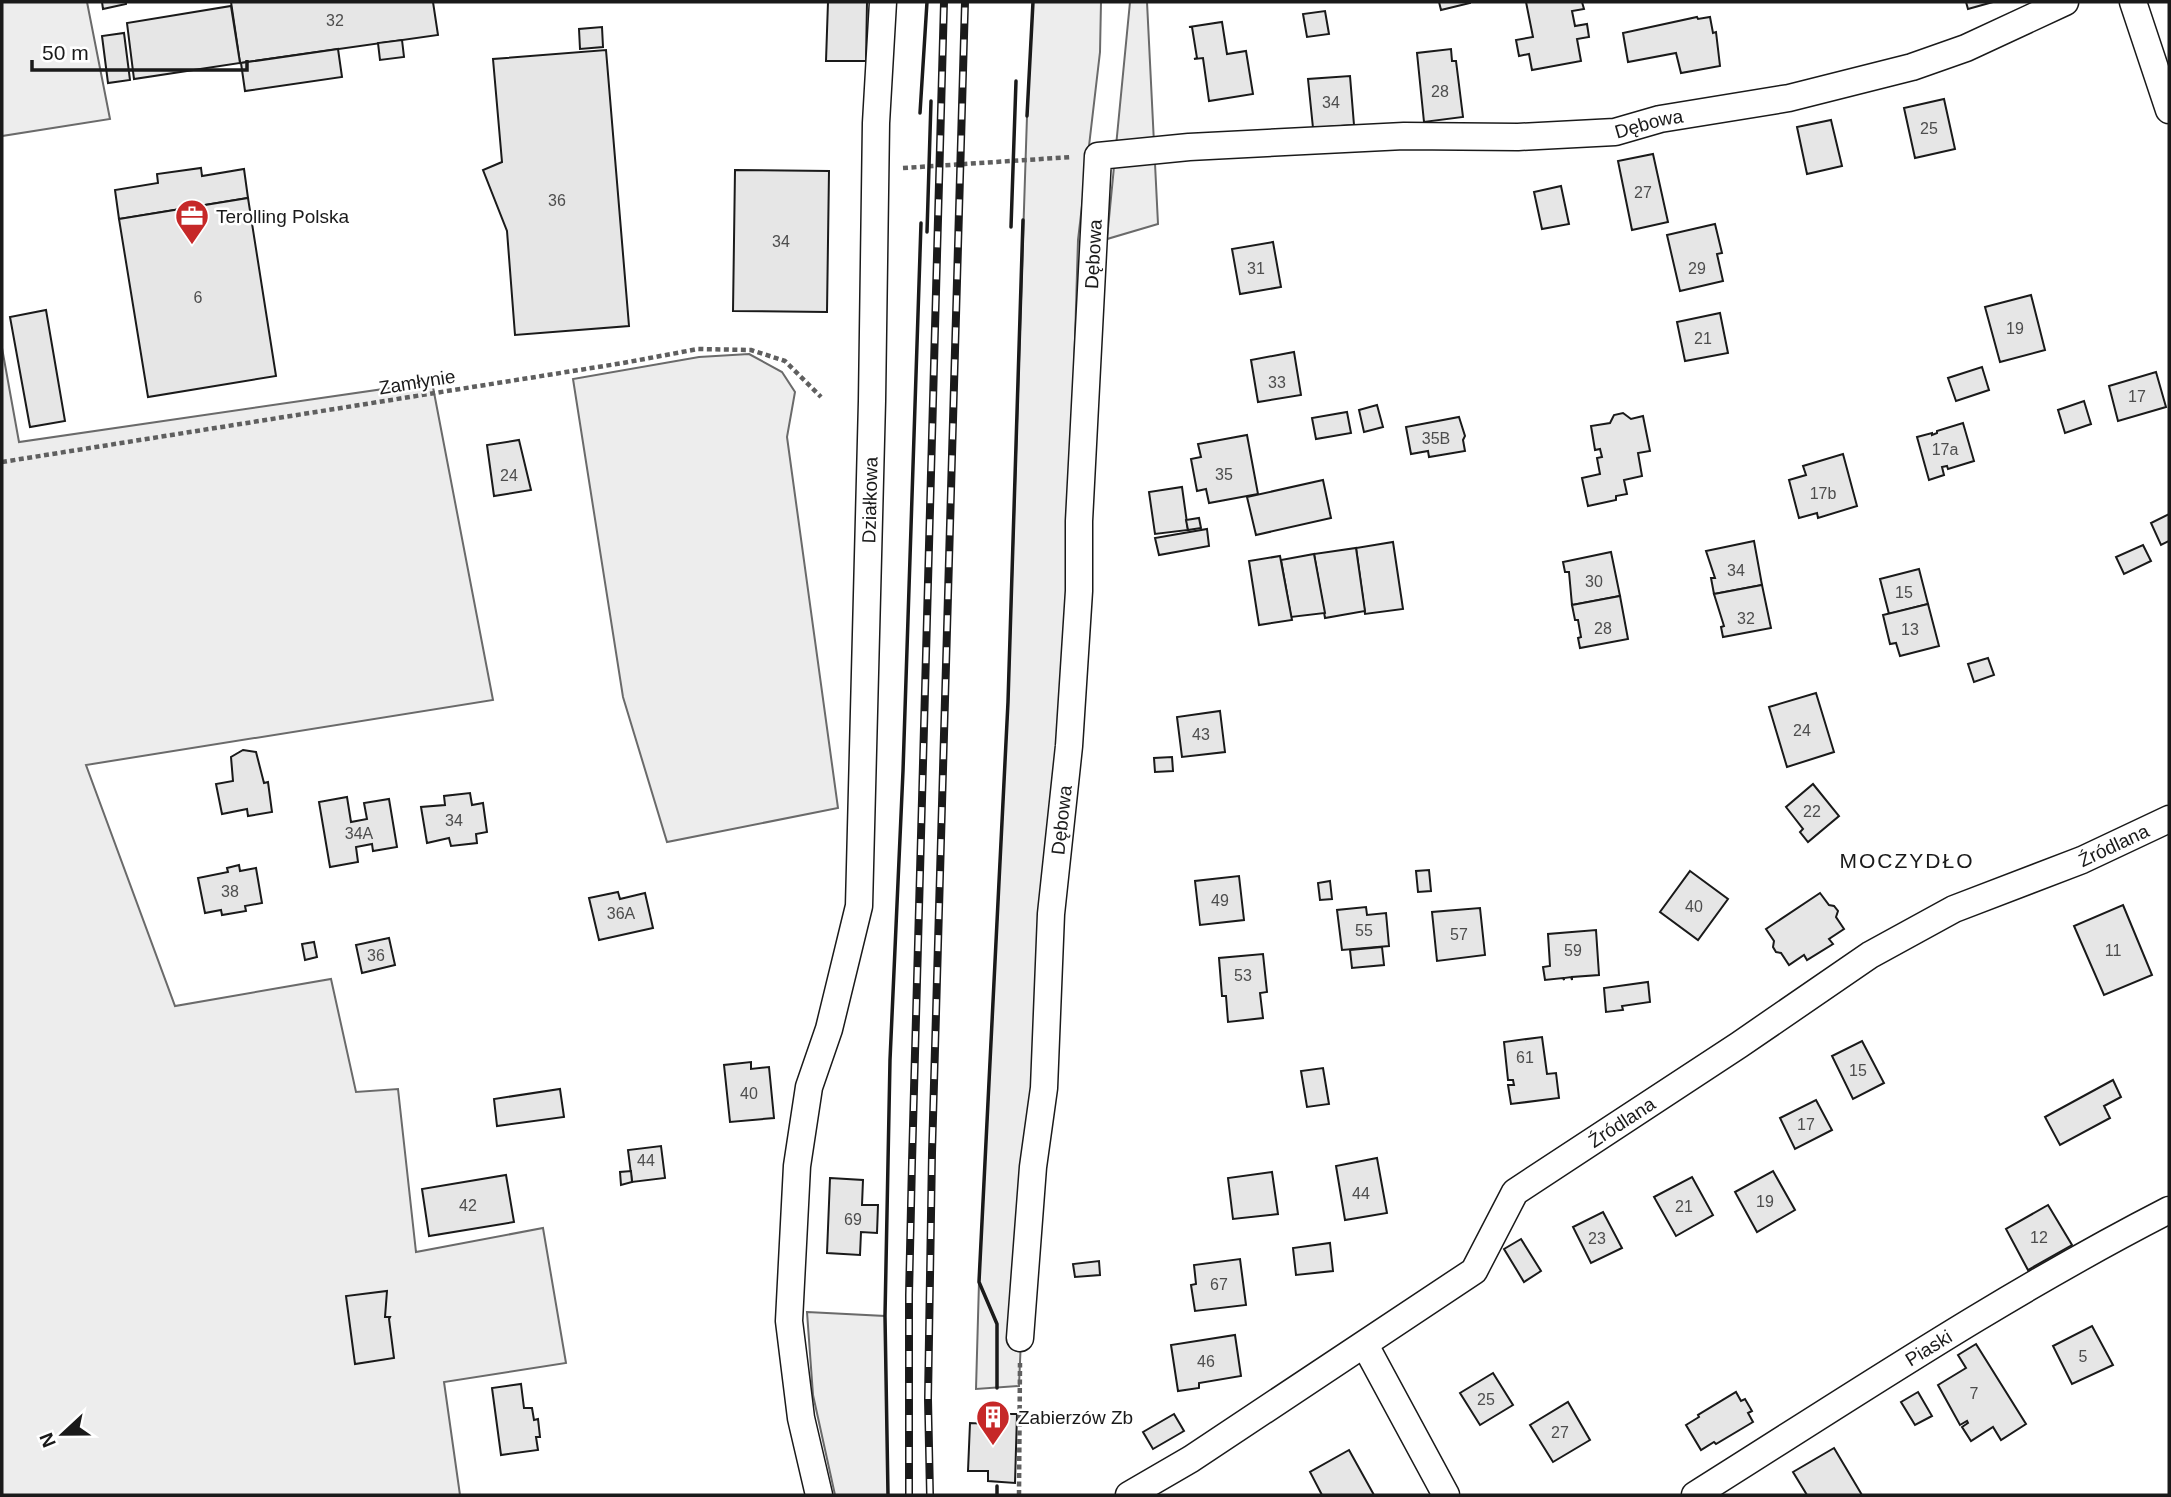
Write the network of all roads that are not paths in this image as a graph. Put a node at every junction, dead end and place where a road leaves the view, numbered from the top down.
1 (883, 2) edge
2 (2065, 2) edge
3 (2132, 5) edge
4 (2169, 110) edge
5 (2169, 819) edge
6 (2169, 1210) edge
7 (1020, 1338) road end
8 (1365, 1345) junction
9 (819, 1495) edge
10 (1129, 1495) edge
11 (1446, 1495) edge
12 (1695, 1495) edge

1 - 9 street, Działkowa
2 - 7 street, Dębowa
3 - 4 street
5 - 8 street, Źródlana
6 - 12 street, Piaski
8 - 10 street, Źródlana
8 - 11 street

